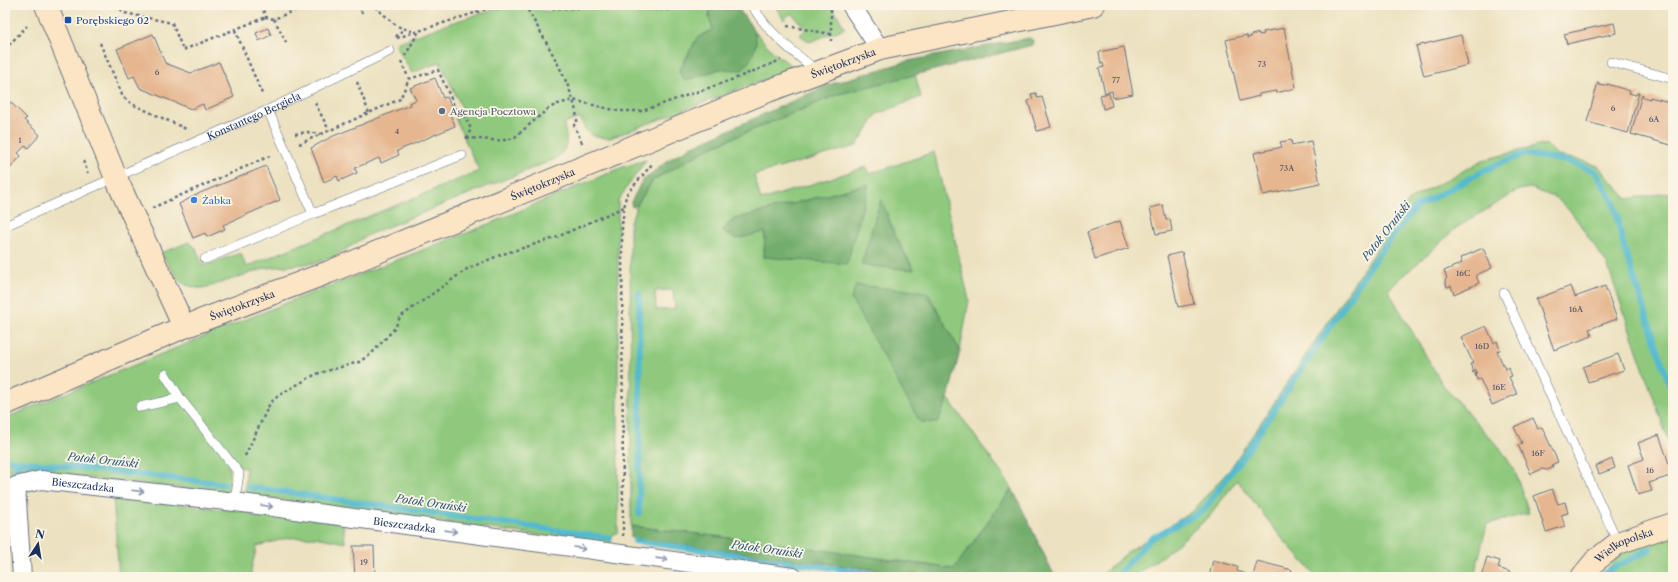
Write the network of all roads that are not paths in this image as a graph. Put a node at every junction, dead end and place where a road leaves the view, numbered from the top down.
1 (46, 5) edge
2 (752, 5) edge
3 (851, 5) edge
4 (1093, 5) edge
5 (880, 49) junction
6 (390, 50) dead end
7 (1611, 62) dead end
8 (818, 72) junction
9 (1673, 79) edge
10 (268, 110) junction
11 (462, 155) road end
12 (116, 178) junction
13 (313, 214) junction
14 (5, 226) edge
15 (204, 259) dead end
16 (1504, 293) dead end
17 (184, 326) junction
18 (165, 374) dead end
19 (180, 398) junction
20 (5, 404) edge
21 (140, 407) dead end
22 (11, 482) edge
23 (235, 502) junction
24 (1673, 524) edge
25 (1618, 543) junction
26 (22, 577) edge
27 (793, 577) edge
28 (1582, 577) edge

1 - 12 main road
2 - 8 lane
3 - 5 street
4 - 5 main road, Świętokrzyska
5 - 8 main road, Świętokrzyska
6 - 10 lane, Konstantego Bergiela
7 - 9 lane
8 - 17 main road, Świętokrzyska
10 - 12 lane, Konstantego Bergiela
10 - 13 lane
11 - 13 lane
12 - 14 lane, Konstantego Bergiela
12 - 17 main road
13 - 15 lane
16 - 25 lane
17 - 20 main road, Świętokrzyska
18 - 19 lane
19 - 21 lane
19 - 23 lane
22 -> 23 street, Bieszczadzka
22 - 26 street
23 -> 27 street, Bieszczadzka
24 - 25 main road, Wielkopolska
25 - 28 main road, Wielkopolska

